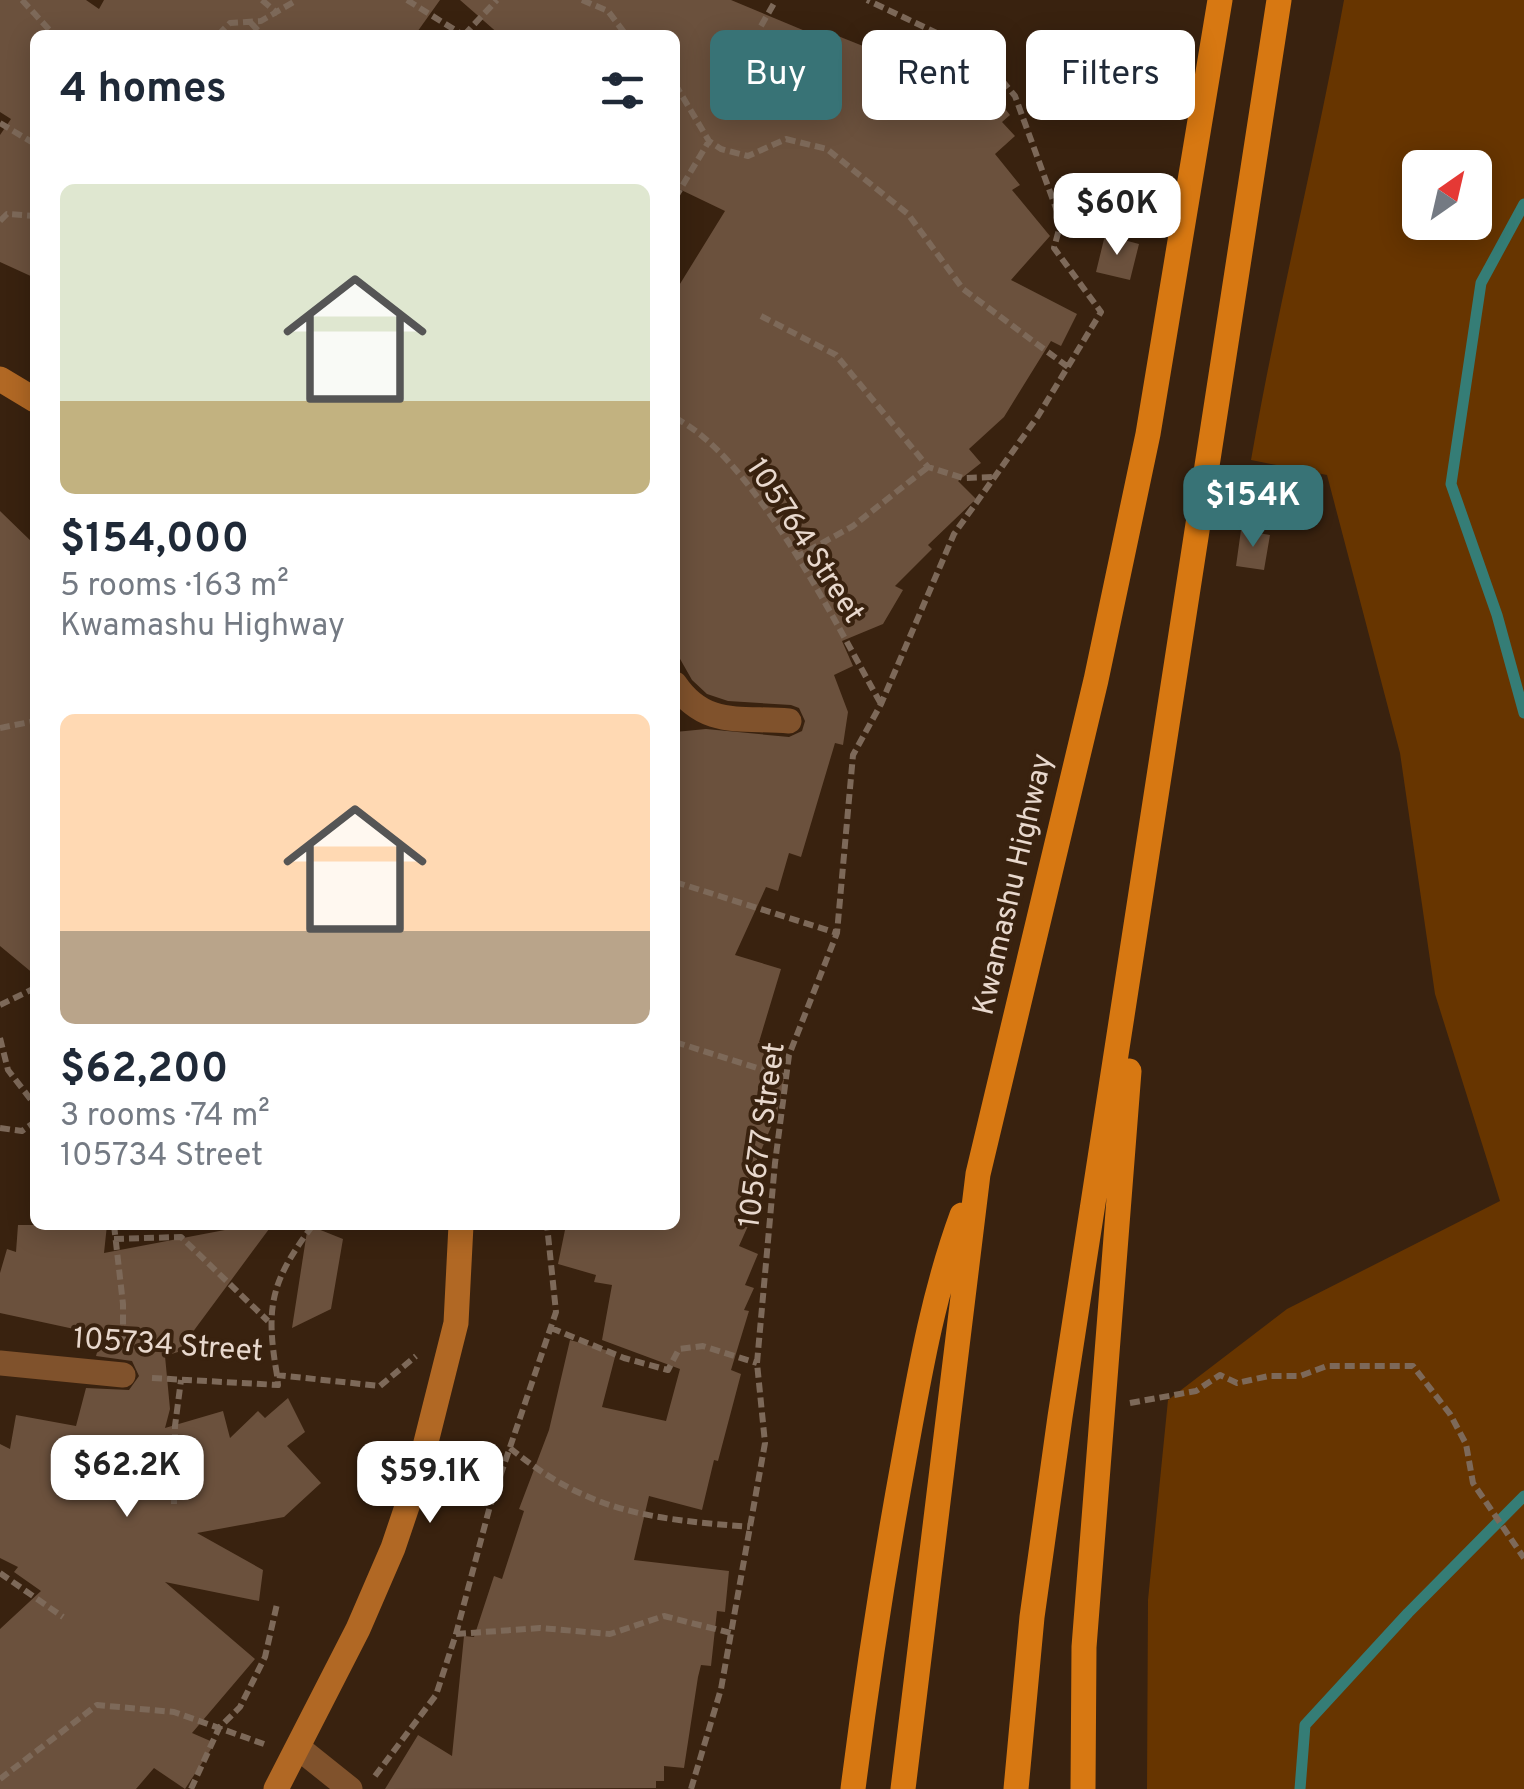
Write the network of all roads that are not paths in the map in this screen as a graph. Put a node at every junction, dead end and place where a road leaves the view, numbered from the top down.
1 (1220, 0) edge
2 (1279, 0) edge
3 (0, 379) edge
4 (30, 397) edge
5 (680, 691) edge
6 (790, 720) dead end
7 (1138, 921) junction
8 (978, 1174) junction
9 (461, 1230) edge
10 (0, 1363) edge
11 (123, 1375) road end
12 (300, 1749) junction
13 (276, 1789) edge
14 (350, 1789) edge
15 (852, 1789) edge
16 (903, 1789) edge
17 (1016, 1789) edge
18 (1083, 1789) edge

1 - 8 main road, Kwamashu Highway
2 - 7 main road
3 - 4 street
5 - 6 street
7 - 17 main road
7 - 18 main road
8 - 15 main road
8 - 16 main road, Kwamashu Highway
9 - 12 street
10 - 11 street, 105734 Street
12 - 13 street
12 - 14 street

